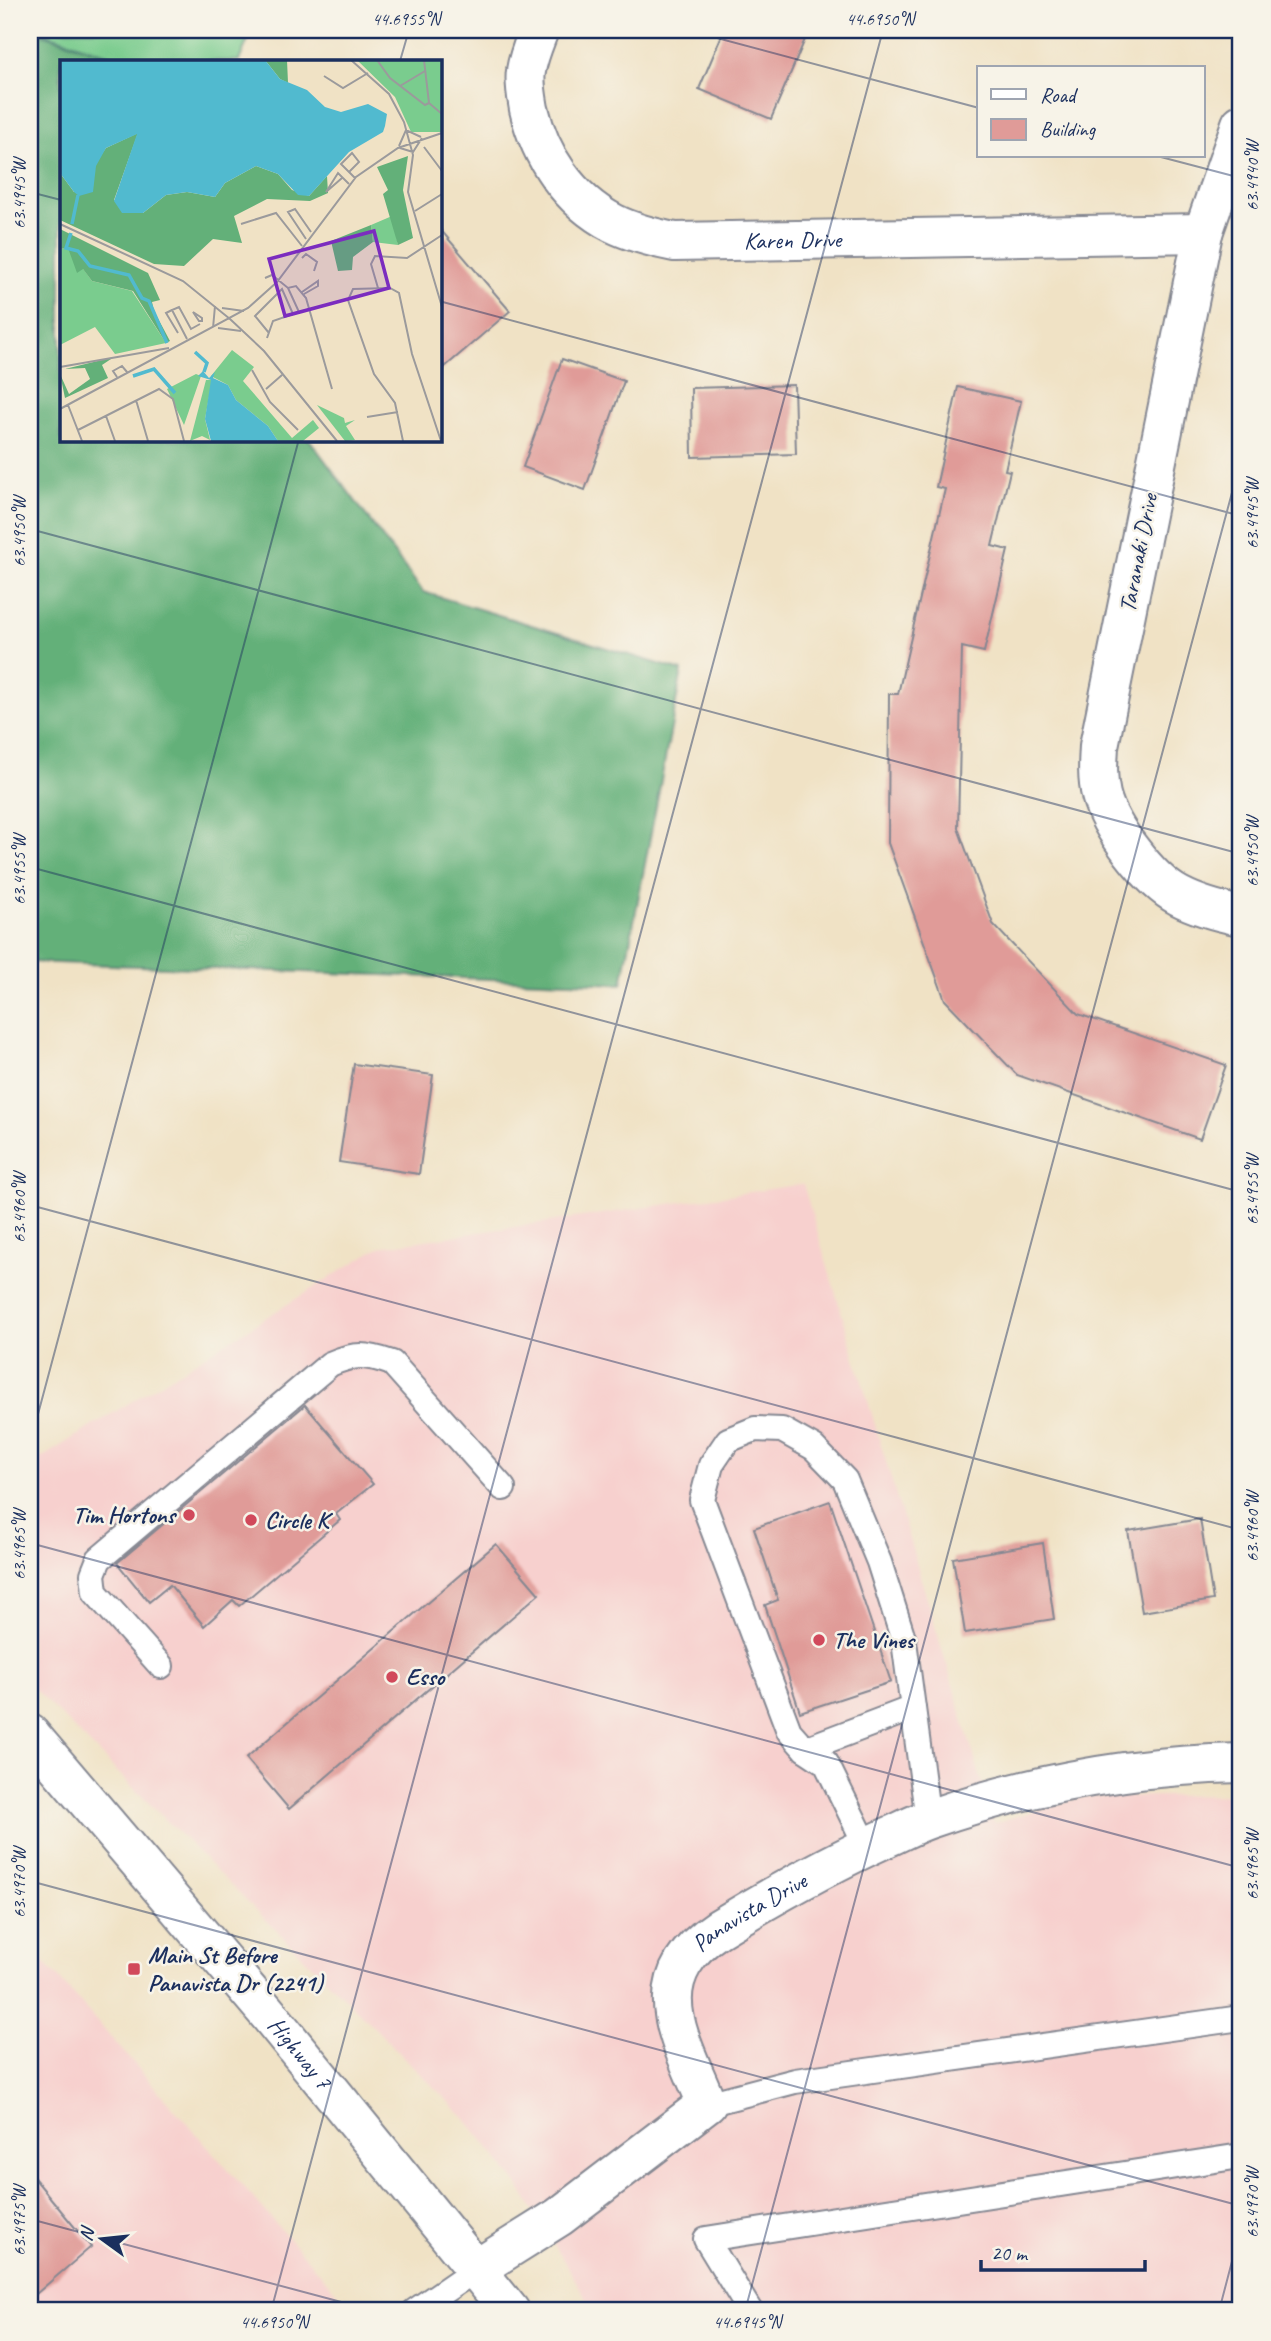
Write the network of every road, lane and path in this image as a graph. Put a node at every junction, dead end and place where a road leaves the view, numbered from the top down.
1 (539, 30) edge
2 (1241, 124) edge
3 (1203, 233) junction
4 (1241, 915) edge
5 (503, 1488) dead end
6 (161, 1666) dead end
7 (913, 1708) junction
8 (30, 1734) edge
9 (804, 1749) junction
10 (1241, 1763) edge
11 (928, 1819) junction
12 (867, 1847) junction
13 (1241, 2018) edge
14 (707, 2104) junction
15 (1241, 2157) edge
16 (476, 2269) junction
17 (415, 2311) edge
18 (510, 2311) edge
19 (750, 2311) edge

1 - 3 street, Karen Drive
2 - 3 street, Taranaki Drive
3 - 4 street, Taranaki Drive
5 - 6 lane
7 - 9 lane
7 - 9 lane
7 - 11 lane
8 - 16 street, Highway 7
9 - 12 lane
10 - 11 street, Panavista Drive
11 - 12 street, Panavista Drive
12 - 14 street, Panavista Drive
13 - 14 lane
14 - 16 street
15 - 19 lane
16 - 17 lane
16 - 18 street, Highway 7

